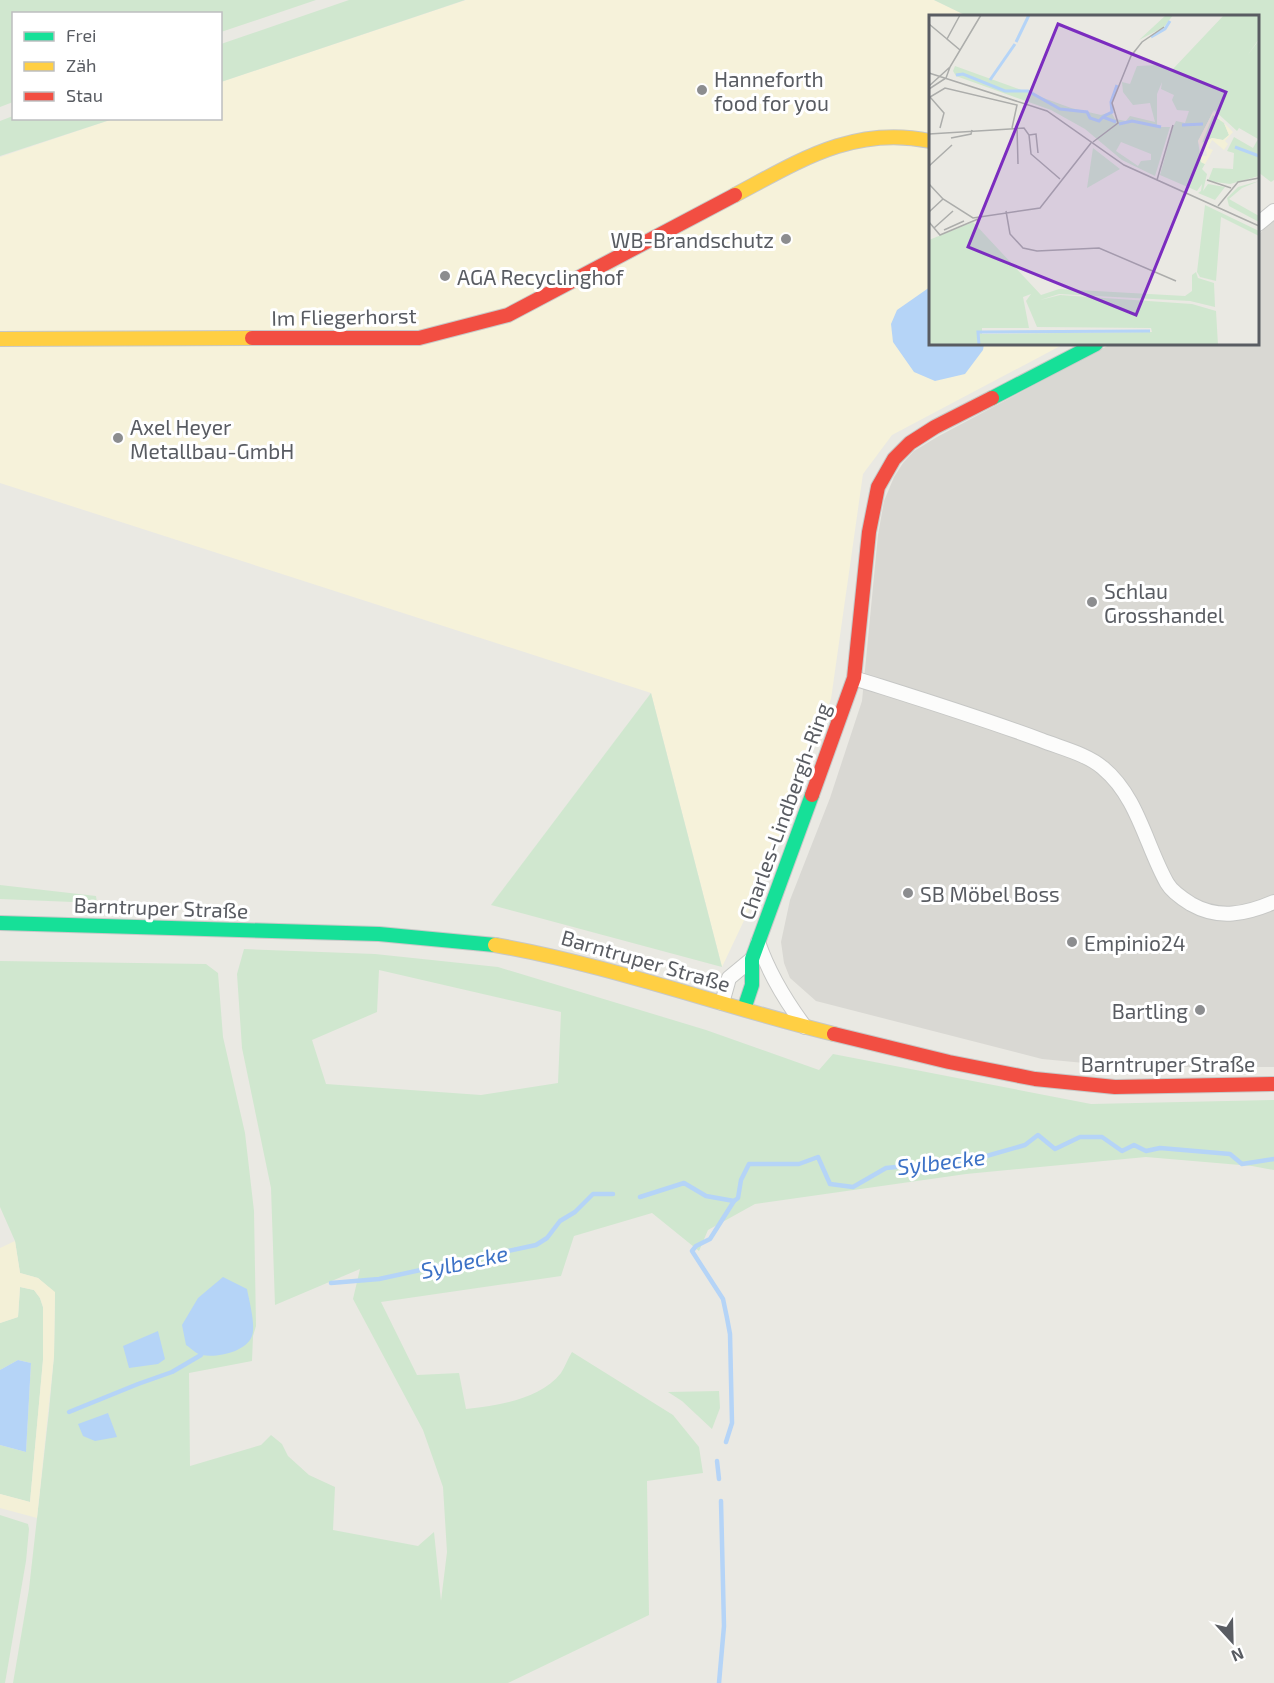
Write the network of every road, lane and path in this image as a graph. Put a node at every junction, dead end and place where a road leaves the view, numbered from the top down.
1 (929, 141) edge
2 (1274, 211) edge
3 (1259, 222) edge
4 (0, 339) edge
5 (1094, 345) edge
6 (854, 678) junction
7 (1274, 902) edge
8 (0, 923) edge
9 (759, 942) junction
10 (752, 959) junction
11 (722, 1003) junction
12 (744, 1009) junction
13 (806, 1027) junction
14 (1274, 1084) edge

1 - 4 street, Im Fliegerhorst
2 - 3 street
5 - 6 street, Charles-Lindbergh-Ring
6 - 7 street
6 - 9 street, Charles-Lindbergh-Ring
8 - 11 street, Barntruper Straße
9 - 10 street, Charles-Lindbergh-Ring
9 - 13 street
10 - 11 street, Charles-Lindbergh-Ring
10 - 12 street, Charles-Lindbergh-Ring
11 - 12 street, Barntruper Straße
12 - 13 street, Barntruper Straße
13 - 14 street, Barntruper Straße

